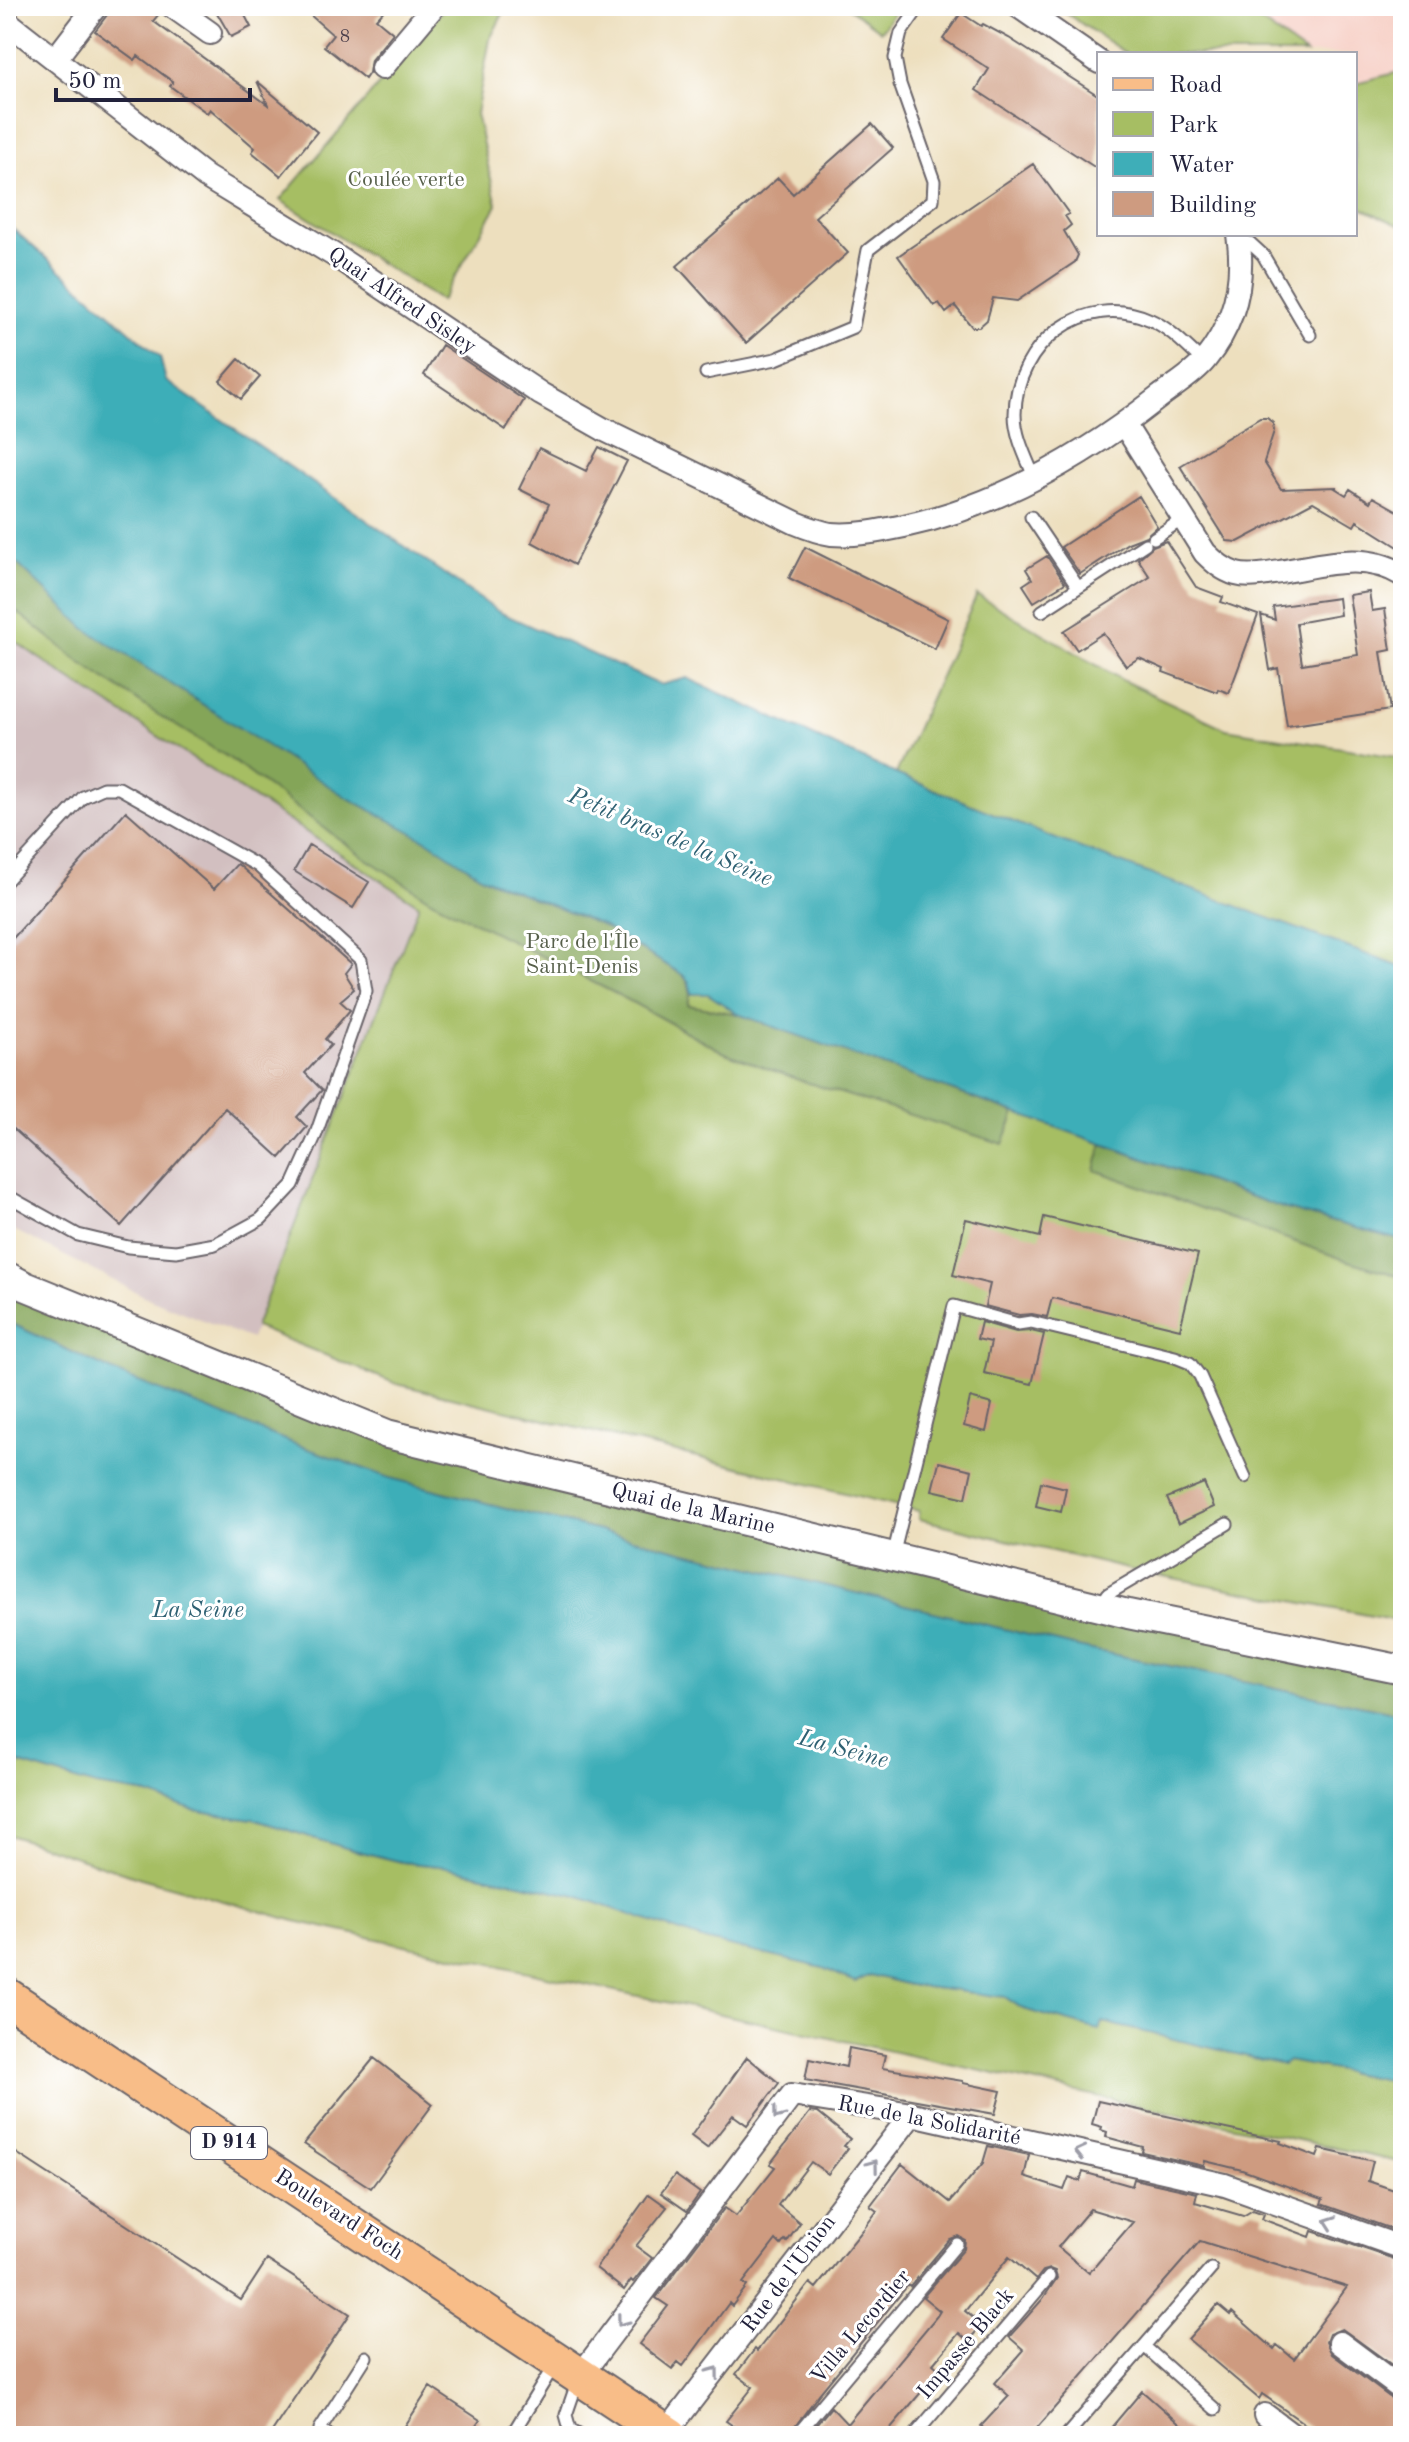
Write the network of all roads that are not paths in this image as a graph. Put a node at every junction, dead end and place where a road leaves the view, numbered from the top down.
1 (96, 6) edge
2 (172, 6) edge
3 (434, 6) edge
4 (920, 6) edge
5 (1018, 6) edge
6 (6, 21) edge
7 (210, 33) dead end
8 (56, 58) junction
9 (1097, 61) edge
10 (382, 68) dead end
11 (1239, 238) edge
12 (1310, 335) dead end
13 (1204, 362) junction
14 (706, 373) dead end
15 (1124, 424) junction
16 (1035, 479) junction
17 (1031, 517) dead end
18 (1183, 519) junction
19 (1403, 575) edge
20 (1078, 587) junction
21 (1042, 611) dead end
22 (6, 879) edge
23 (6, 1195) edge
24 (6, 1276) edge
25 (1245, 1477) dead end
26 (1227, 1524) dead end
27 (893, 1556) junction
28 (1099, 1607) junction
29 (1403, 1670) edge
30 (6, 1996) edge
31 (912, 2114) junction
32 (957, 2244) dead end
33 (1403, 2248) edge
34 (1211, 2269) dead end
35 (1049, 2277) dead end
36 (1340, 2343) dead end
37 (1144, 2346) junction
38 (366, 2357) dead end
39 (568, 2368) junction
40 (1403, 2390) edge
41 (1215, 2409) dead end
42 (1265, 2415) dead end
43 (668, 2435) edge
44 (330, 2436) edge
45 (511, 2436) edge
46 (582, 2436) edge
47 (796, 2436) edge
48 (914, 2436) edge
49 (1066, 2436) edge
50 (1293, 2436) edge

1 - 8 street
2 - 7 street
3 - 10 street
4 - 14 lane
5 - 9 street
6 - 8 street, Quai Alfred Sisley
8 - 16 street, Quai Alfred Sisley
11 - 12 lane
11 - 13 street
13 - 15 street
13 - 16 lane
15 - 16 street
15 - 18 street
17 - 20 lane
18 - 19 street
18 - 20 lane
20 - 21 lane
22 - 23 lane
24 - 27 street, Quai de la Marine
25 - 27 lane
26 - 28 lane
27 - 28 street, Quai de la Marine
28 - 29 street, Quai de la Marine
30 - 39 main road, Boulevard Foch / D 914
33 -> 31 street, Rue de la Solidarité
31 -> 39 street, Rue de la Solidarité
43 -> 31 street, Rue de l'Union
32 - 47 lane, Villa Lecordier
34 - 37 lane
35 - 48 lane, Impasse Black
36 - 40 street
37 - 41 lane
37 - 49 lane
38 - 44 lane
39 - 43 main road, Boulevard Foch / D 914
39 - 45 lane
39 - 46 lane
42 - 50 street

